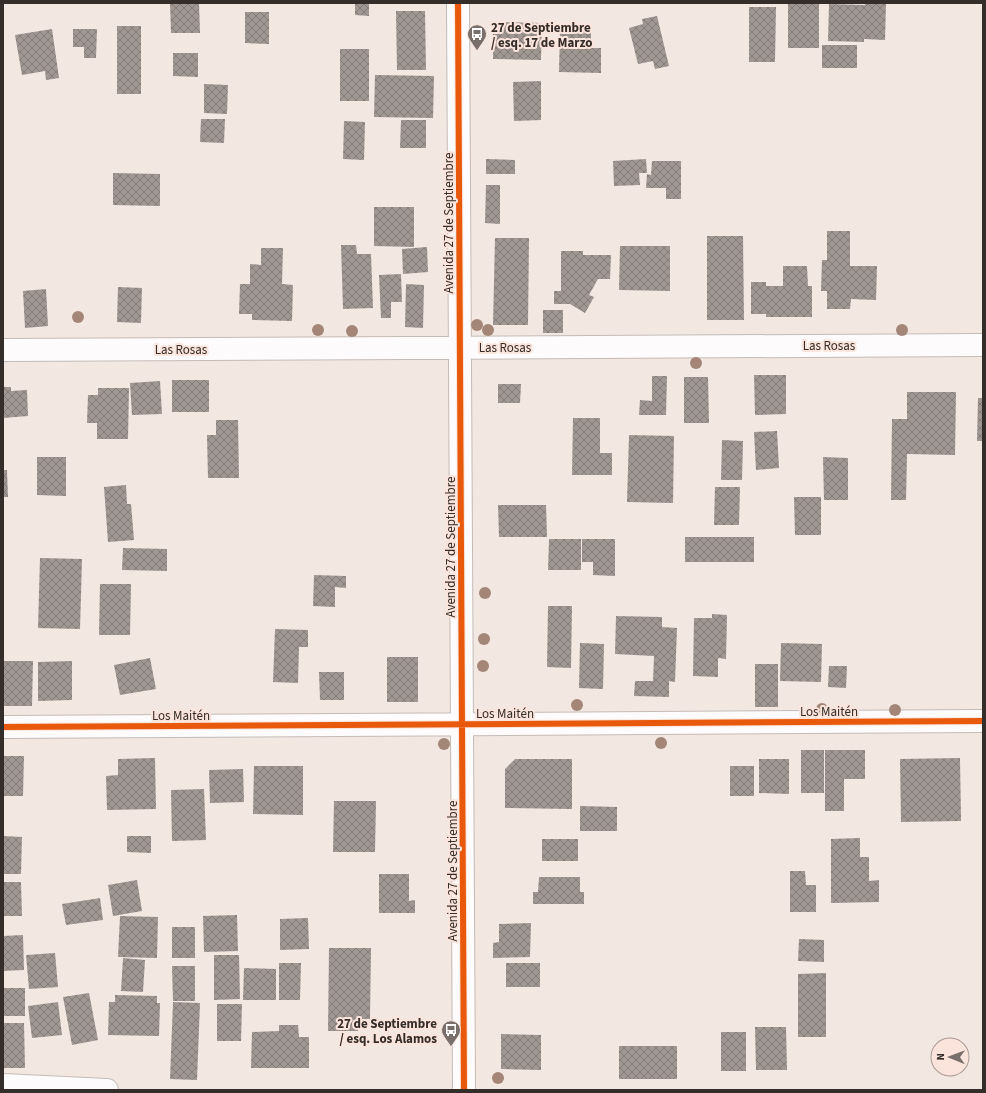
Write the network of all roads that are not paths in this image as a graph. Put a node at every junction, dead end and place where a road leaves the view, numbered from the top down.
1 (458, 3) edge
2 (983, 344) edge
3 (460, 348) junction
4 (3, 350) edge
5 (983, 721) edge
6 (462, 724) junction
7 (3, 727) edge
8 (3, 1085) edge
9 (107, 1090) edge
10 (464, 1090) edge

1 - 3 street, Avenida 27 de Septiembre
2 - 3 street, Las Rosas
3 - 4 street, Las Rosas
3 - 6 street, Avenida 27 de Septiembre
5 - 6 street, Los Maitén
6 - 7 street, Los Maitén
6 - 10 street, Avenida 27 de Septiembre
8 - 9 street

